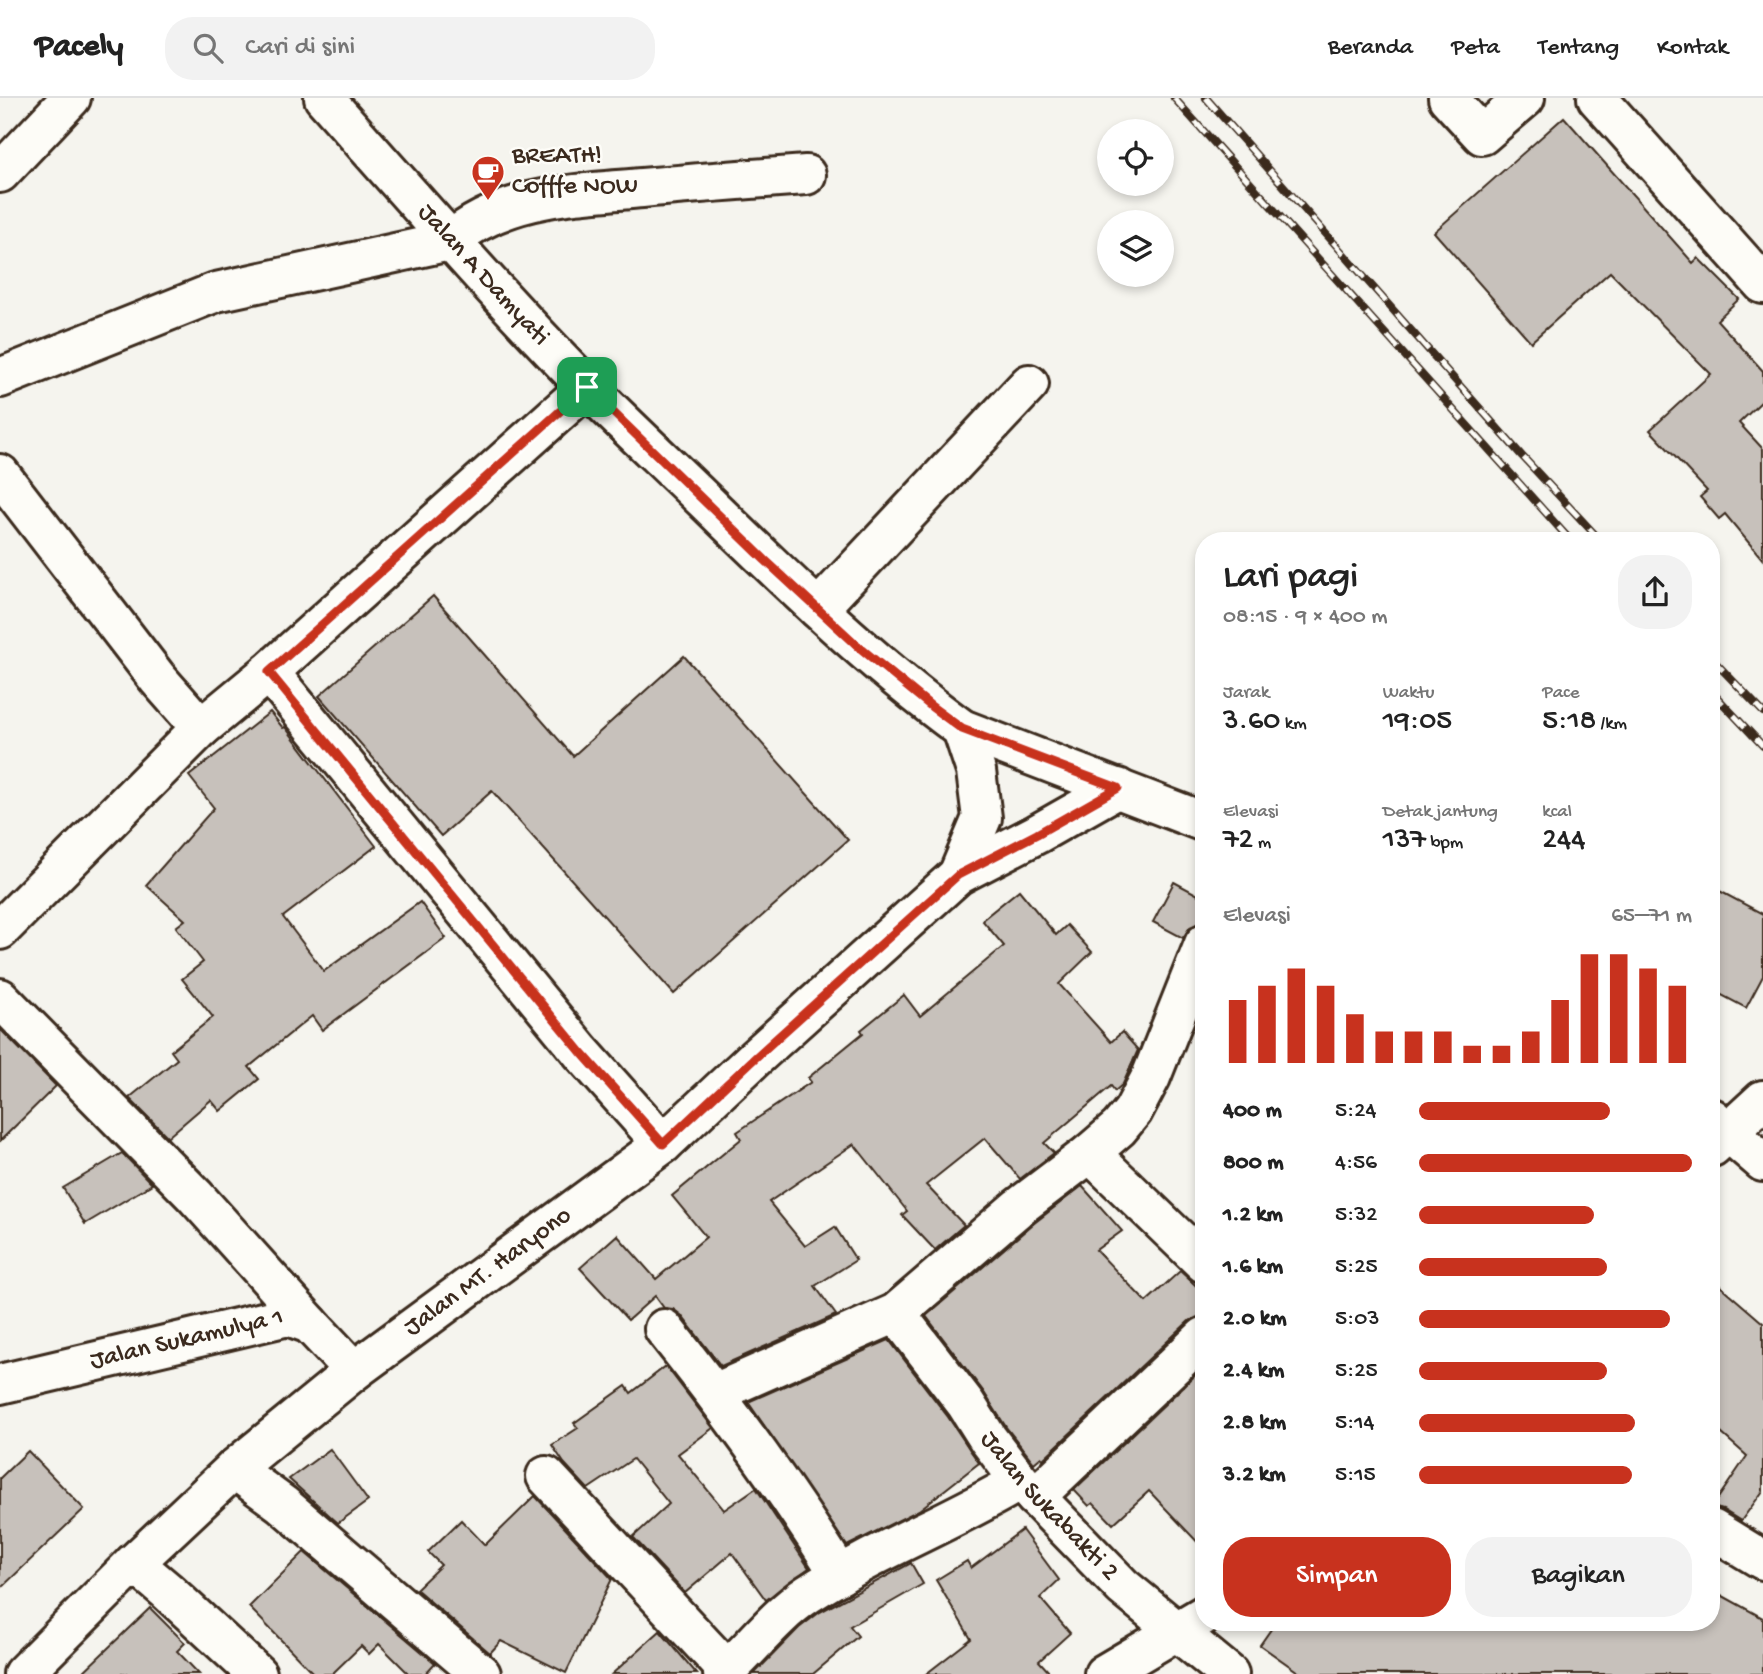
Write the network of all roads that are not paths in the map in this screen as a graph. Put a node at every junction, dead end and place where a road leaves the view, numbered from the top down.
1 (71, 98) edge
2 (324, 98) edge
3 (1448, 98) edge
4 (1525, 98) edge
5 (1597, 98) edge
6 (0, 173) edge
7 (806, 175) dead end
8 (450, 241) junction
9 (1763, 284) edge
10 (0, 378) edge
11 (1029, 384) dead end
12 (587, 387) junction
13 (0, 474) edge
14 (818, 609) junction
15 (269, 672) junction
16 (201, 728) junction
17 (962, 729) junction
18 (1118, 788) junction
19 (1195, 818) edge
20 (958, 875) junction
21 (0, 930) edge
22 (1195, 977) edge
23 (0, 998) edge
24 (1763, 1100) edge
25 (1720, 1129) edge
26 (1720, 1135) edge
27 (663, 1144) junction
28 (1090, 1153) junction
29 (1763, 1162) edge
30 (1195, 1254) edge
31 (897, 1313) junction
32 (310, 1324) junction
33 (663, 1329) dead end
34 (1195, 1345) edge
35 (354, 1371) junction
36 (0, 1384) edge
37 (715, 1393) junction
38 (234, 1469) junction
39 (546, 1476) dead end
40 (1028, 1489) junction
41 (1720, 1534) edge
42 (1763, 1560) edge
43 (134, 1563) junction
44 (839, 1576) junction
45 (1190, 1622) edge
46 (1197, 1631) edge
47 (725, 1672) edge
48 (23, 1674) edge
49 (257, 1674) edge
50 (481, 1674) edge
51 (1104, 1674) edge
52 (1229, 1674) edge

1 - 6 street
2 - 8 street, Jalan A Damyati
3 - 4 street
5 - 9 street
7 - 8 street
8 - 10 street
8 - 12 street, Jalan A Damyati
11 - 14 street
12 - 14 street, Jalan A Damyati
12 - 15 street
13 - 16 street
14 - 17 street, Jalan A Damyati
15 - 16 street
15 - 27 street
16 - 21 street
17 - 18 street, Jalan A Damyati
17 - 20 street, Jalan MT. Haryono
18 - 19 street, Jalan A Damyati
18 - 20 street, Jalan MT. Haryono
20 - 27 street, Jalan MT. Haryono
22 - 28 street
23 - 32 street
24 - 25 street
26 - 29 street
27 - 35 street, Jalan MT. Haryono
28 - 30 street
28 - 31 street
31 - 37 street
31 - 40 street, Jalan Sukabakti 2
32 - 35 street, Jalan Sukamulya 1
32 - 36 street, Jalan Sukamulya 1
33 - 37 street
34 - 40 street
35 - 38 street, Jalan MT. Haryono
37 - 44 street
38 - 43 street, Jalan MT. Haryono
38 - 50 street
39 - 47 street
40 - 44 street
40 - 45 street, Jalan Sukabakti 2
41 - 42 street
43 - 48 street, Jalan MT. Haryono
43 - 49 street
44 - 47 street
45 - 51 street
46 - 52 street, Jalan Sukabakti 2

